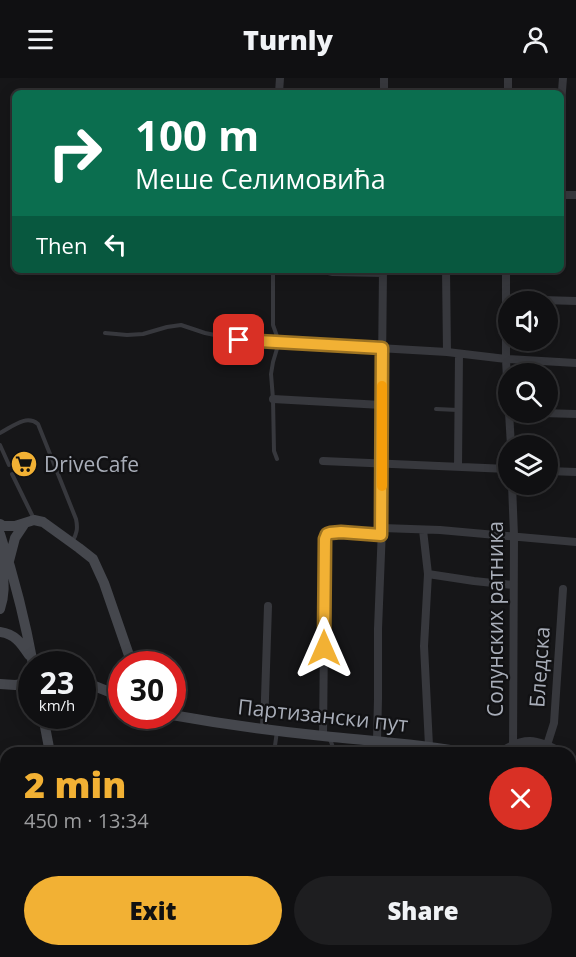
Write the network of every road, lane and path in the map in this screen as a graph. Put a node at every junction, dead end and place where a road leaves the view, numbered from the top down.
1 (273, 273) edge
2 (383, 273) edge
3 (446, 273) edge
4 (506, 273) edge
5 (506, 291) edge
6 (558, 300) edge
7 (576, 301) edge
8 (105, 333) dead end
9 (239, 340) joint
10 (279, 342) junction
11 (382, 348) junction
12 (506, 351) edge
13 (447, 352) junction
14 (459, 354) junction
15 (506, 359) junction
16 (506, 363) edge
17 (576, 363) edge
18 (273, 399) junction
19 (382, 405) junction
20 (436, 409) dead end
21 (458, 410) junction
22 (558, 413) edge
23 (576, 414) edge
24 (0, 433) edge
25 (0, 445) edge
26 (277, 459) dead end
27 (323, 461) dead end
28 (381, 463) junction
29 (9, 465) dead end
30 (458, 467) junction
31 (498, 469) edge
32 (558, 471) edge
33 (576, 472) edge
34 (12, 474) dead end
35 (512, 495) edge
36 (29, 521) junction
37 (0, 524) edge
38 (423, 530) junction
39 (382, 531) junction
40 (514, 536) junction
41 (2, 539) edge
42 (72, 542) junction
43 (576, 542) edge
44 (9, 562) junction
45 (428, 574) junction
46 (513, 585) junction
47 (563, 590) dead end
48 (268, 606) dead end
49 (0, 609) edge
50 (0, 632) edge
51 (26, 651) edge
52 (31, 651) edge
53 (128, 651) edge
54 (0, 684) edge
55 (18, 685) edge
56 (186, 717) edge
57 (45, 729) edge
58 (264, 729) junction
59 (277, 730) junction
60 (326, 736) junction
61 (377, 740) junction
62 (513, 744) junction
63 (547, 745) junction
64 (429, 746) junction
65 (49, 747) edge
66 (275, 747) edge
67 (332, 747) edge
68 (434, 747) edge
69 (508, 747) edge
70 (551, 747) edge

1 - 10 lane
2 - 11 street
3 - 13 street
4 - 5 street
6 - 7 street
8 - 9 lane
9 - 10 street
10 - 11 street
10 - 18 lane
11 - 13 street
11 - 19 street
12 - 15 street
13 - 14 street
14 - 15 street
14 - 21 street
15 - 16 street
15 - 17 street
18 - 19 street
18 - 26 lane
19 - 28 street
20 - 21 lane
21 - 30 street
22 - 23 street
24 - 42 lane
25 - 29 lane
27 - 28 street
28 - 30 street
28 - 39 street
30 - 31 street
32 - 33 street
34 - 36 lane
35 - 40 street, Солунских ратника
36 - 37 main road
36 - 42 main road
36 - 44 main road
38 - 39 street
38 - 40 street
38 - 45 street
39 - 60 street
39 - 61 street
40 - 43 street
40 - 46 street, Солунских ратника
41 - 44 main road
41 - 49 main road
42 - 53 main road
44 - 52 main road
45 - 46 street
45 - 64 street
46 - 62 street, Солунских ратника
47 - 63 street, Бледска
48 - 58 street
50 - 51 main road
54 - 55 main road
56 - 58 main road, Партизански пут
57 - 65 main road
58 - 59 main road, Партизански пут
59 - 60 main road, Партизански пут
59 - 66 lane
60 - 61 main road, Партизански пут
60 - 67 lane
61 - 64 main road, Партизански пут
62 - 63 street
62 - 69 street
63 - 70 street
64 - 68 main road, Партизански пут

